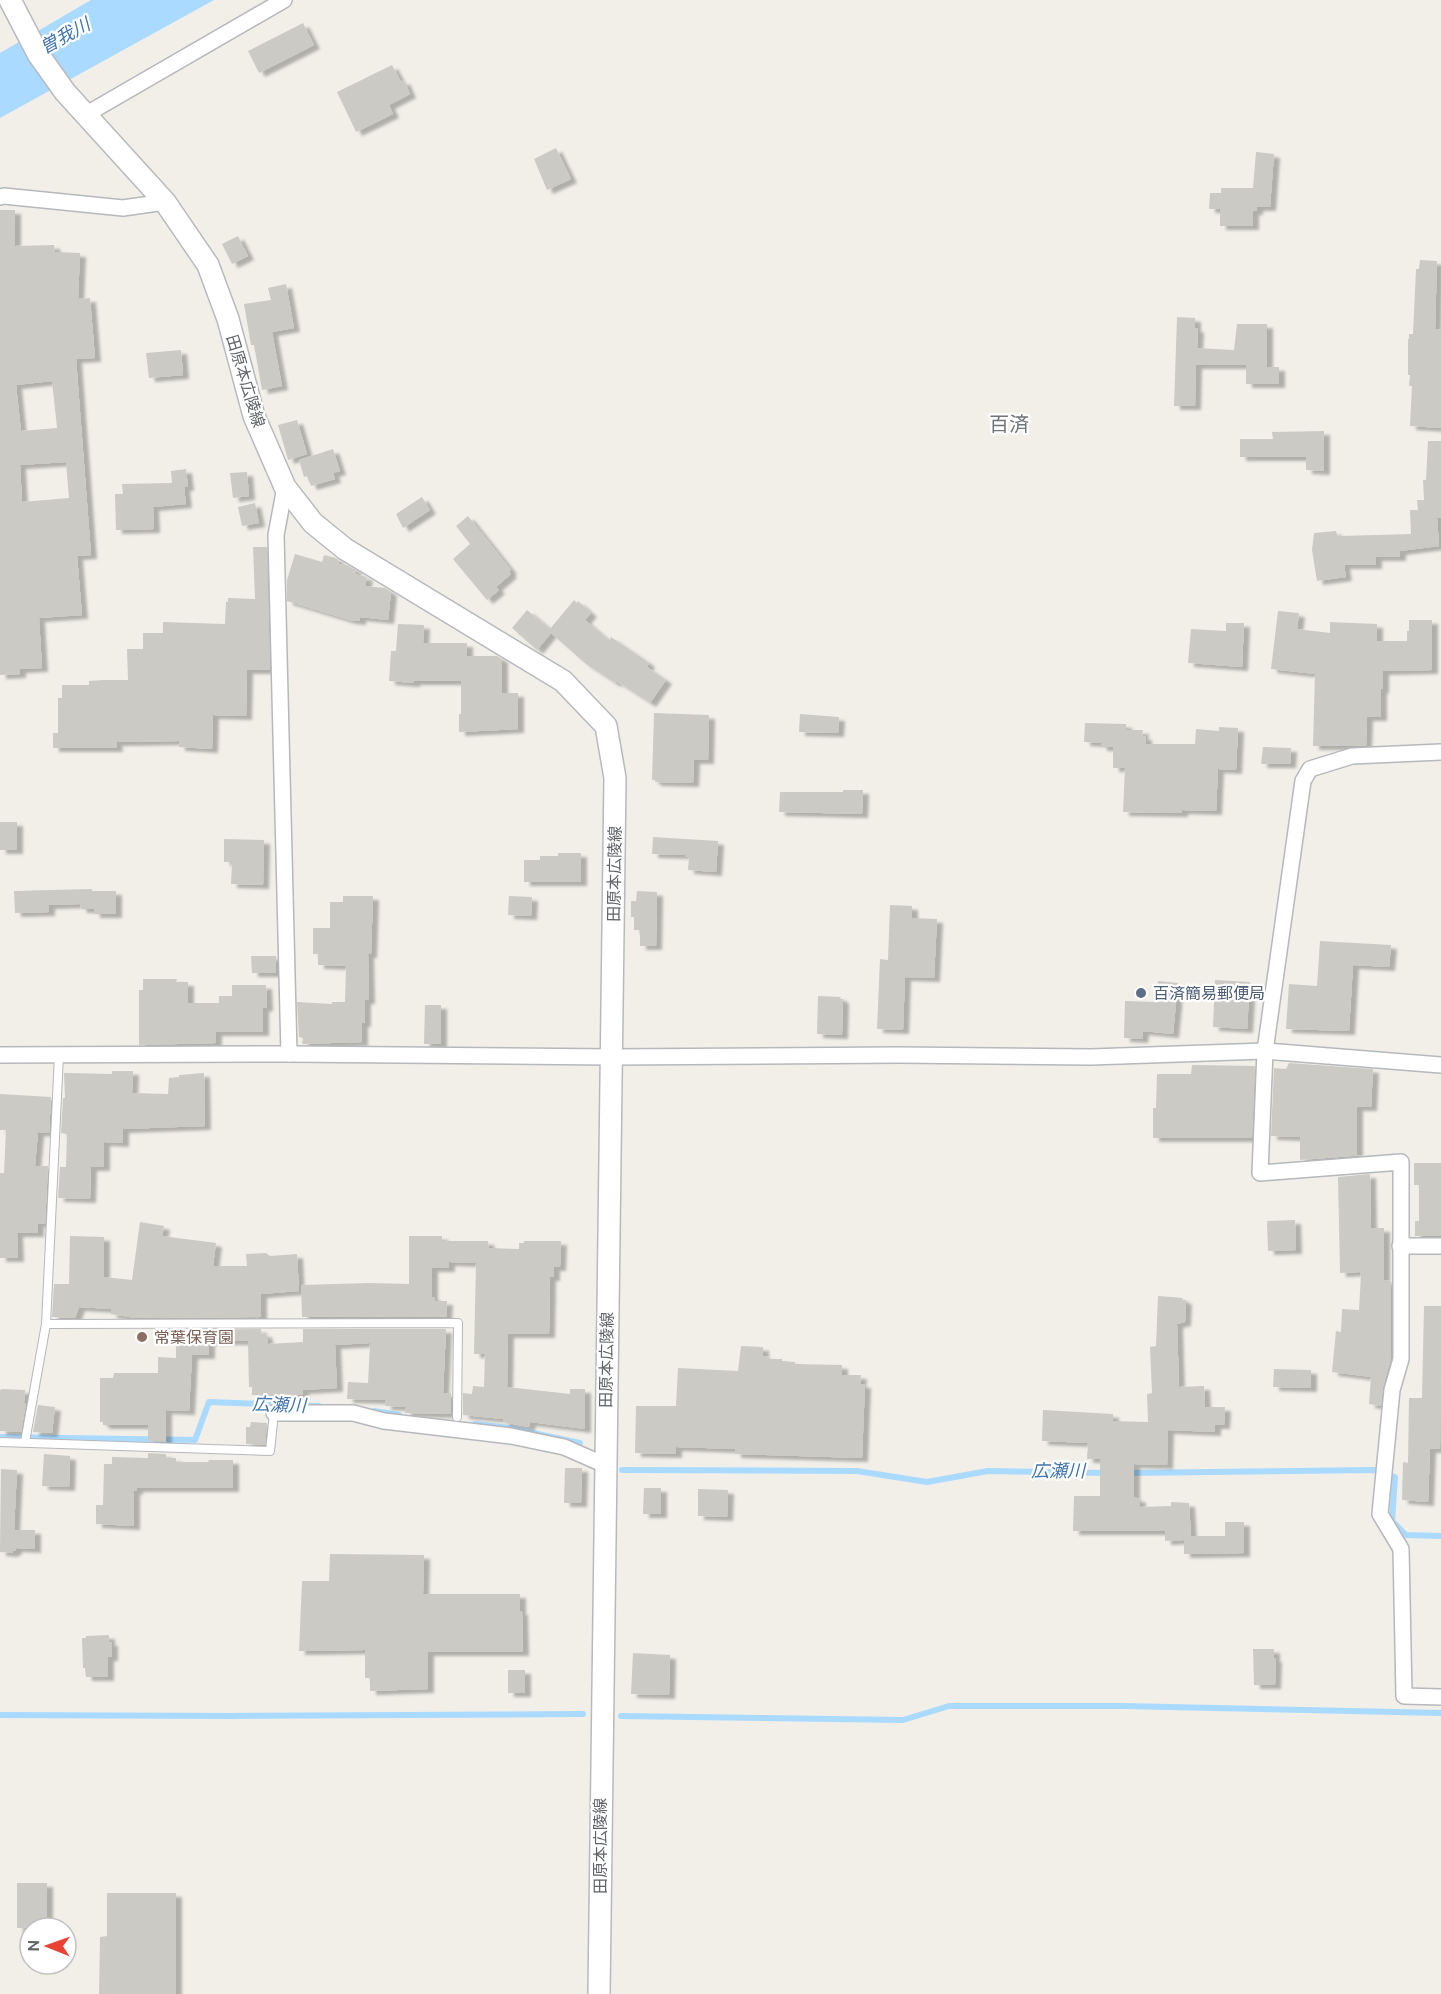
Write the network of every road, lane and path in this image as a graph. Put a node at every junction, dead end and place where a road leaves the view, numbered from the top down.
1 (284, 0) edge
2 (11, 3) edge
3 (85, 115) junction
4 (0, 197) edge
5 (165, 202) junction
6 (285, 488) junction
7 (1441, 752) edge
8 (1265, 1051) junction
9 (290, 1053) junction
10 (0, 1055) edge
11 (59, 1055) junction
12 (611, 1057) junction
13 (1441, 1065) edge
14 (1400, 1246) junction
15 (1441, 1246) edge
16 (46, 1324) junction
17 (274, 1413) joint
18 (457, 1423) junction
19 (0, 1442) edge
20 (25, 1442) junction
21 (605, 1465) junction
22 (1441, 1697) edge
23 (599, 1994) edge

1 - 3 street
2 - 3 main road, 田原本広陵線
3 - 5 main road, 田原本広陵線
4 - 5 street
5 - 6 main road, 田原本広陵線
6 - 9 street
6 - 12 main road, 田原本広陵線
7 - 8 street
8 - 12 street
8 - 13 street
8 - 14 street
9 - 11 street
9 - 12 street
10 - 11 street
11 - 16 lane
12 - 21 main road, 田原本広陵線
14 - 15 street
14 - 22 street
16 - 18 lane
16 - 20 lane
17 - 18 street
17 - 20 lane
18 - 21 street
19 - 20 lane
21 - 23 main road, 田原本広陵線

